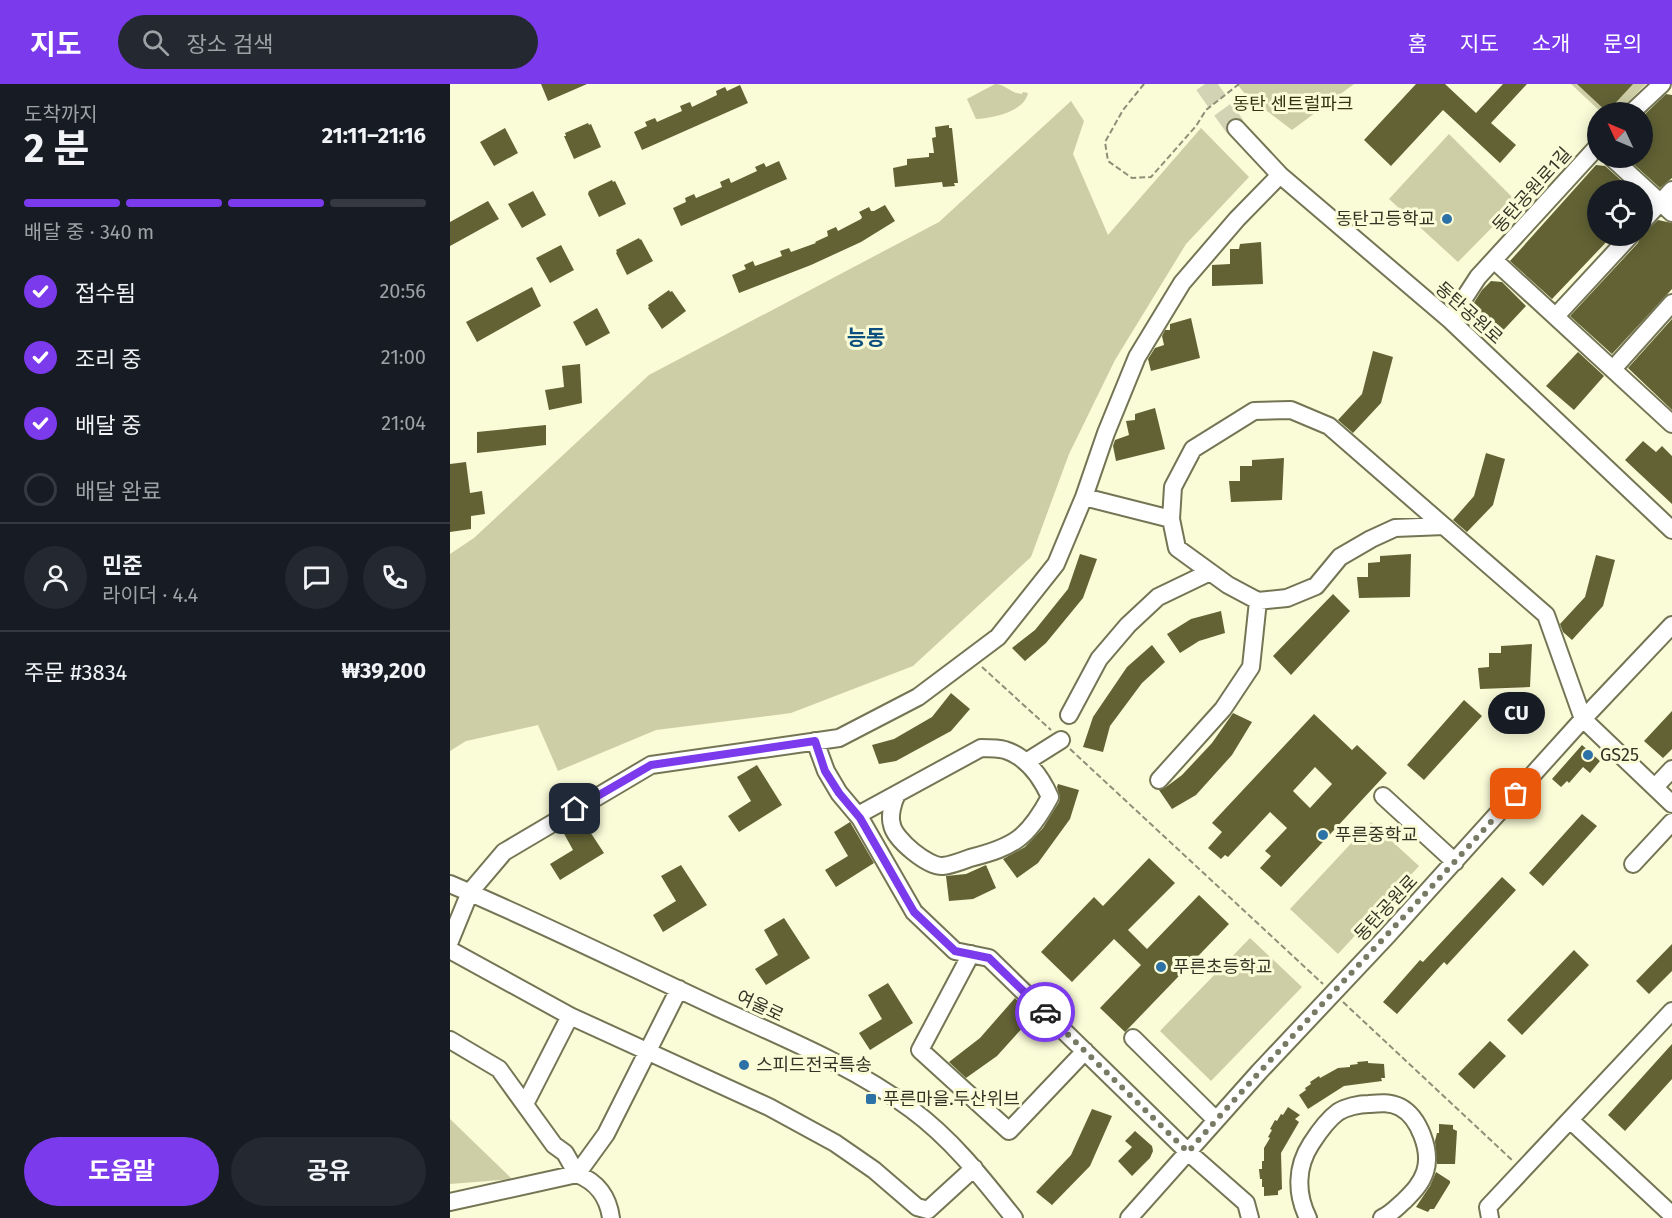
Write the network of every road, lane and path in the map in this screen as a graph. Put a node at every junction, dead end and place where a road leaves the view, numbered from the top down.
1 (1144, 84) edge
2 (1239, 84) edge
3 (1662, 84) edge
4 (1643, 102) edge
5 (1236, 128) tunnel mouth
6 (1587, 158) edge
7 (1625, 168) edge
8 (1280, 175) junction
9 (1668, 201) edge
10 (1653, 213) edge
11 (1621, 246) edge
12 (1495, 261) junction
13 (1672, 303) edge
14 (1556, 316) junction
15 (1450, 320) junction
16 (1613, 369) junction
17 (1671, 422) edge
18 (1084, 497) junction
19 (1171, 519) junction
20 (1444, 526) junction
21 (1672, 530) edge
22 (1210, 572) junction
23 (1258, 601) junction
24 (1672, 625) edge
25 (971, 657) junction
26 (1069, 715) dead end
27 (1583, 719) junction
28 (1061, 740) junction
29 (815, 741) junction
30 (1026, 762) junction
31 (1672, 769) edge
32 (1159, 780) dead end
33 (1654, 788) junction
34 (897, 794) junction
35 (1383, 796) dead end
36 (1672, 804) edge
37 (858, 815) junction
38 (1672, 822) edge
39 (1455, 862) junction
40 (1633, 864) dead end
41 (450, 884) edge
42 (470, 892) junction
43 (450, 941) edge
44 (450, 950) edge
45 (971, 954) junction
46 (679, 989) junction
47 (1334, 993) junction
48 (1672, 1011) edge
49 (570, 1016) junction
50 (1132, 1038) dead end
51 (450, 1040) edge
52 (647, 1050) junction
53 (1085, 1051) junction
54 (525, 1104) junction
55 (1216, 1120) junction
56 (1570, 1120) junction
57 (1188, 1152) junction
58 (974, 1168) junction
59 (1523, 1170) junction
60 (577, 1174) junction
61 (450, 1202) edge
62 (1672, 1215) edge
63 (611, 1218) edge
64 (1014, 1218) edge
65 (1129, 1218) edge
66 (1250, 1218) edge
67 (1308, 1218) edge
68 (1382, 1218) edge
69 (1490, 1218) edge

1 - 2 path
3 - 4 street
5 - 8 street, 동탄공원로
6 - 12 street, 동탄공원로1길
7 - 9 street
8 - 15 street, 동탄공원로
8 - 18 street
9 - 10 street
11 - 14 street
12 - 14 street, 동탄공원로1길
12 - 15 street, 동탄공원로1길
13 - 16 street
14 - 16 street, 동탄공원로1길
15 - 21 street, 동탄공원로
16 - 17 street, 동탄공원로1길
18 - 19 street
18 - 25 street
19 - 20 street
19 - 22 street
20 - 23 street
20 - 27 street
22 - 23 street
22 - 26 street
23 - 32 street
24 - 27 street, 동탄공원로
25 - 28 path
25 - 29 street
27 - 33 street
27 - 39 street, 동탄공원로
28 - 30 street
28 - 47 path
29 - 37 street
29 - 42 street
30 - 34 street
30 - 34 street
31 - 33 street
33 - 36 street
34 - 37 street
35 - 39 street
37 - 45 street
38 - 40 street
39 - 47 street, 동탄공원로
41 - 42 street, 여울로
42 - 43 street
42 - 46 street, 여울로
44 - 49 street
45 - 53 street
45 - 53 street
46 - 52 street
46 - 58 street, 여울로
47 - 55 street, 동탄공원로
47 - 59 path
48 - 56 street
49 - 52 street
49 - 54 street
50 - 55 street
51 - 54 street
52 - 58 street
52 - 60 street
53 - 57 street
54 - 60 street
55 - 57 street, 동탄공원로
56 - 59 street
56 - 62 street
57 - 65 street, 동탄공원로
57 - 66 street
58 - 64 street, 여울로
59 - 69 street
60 - 61 street
60 - 63 street
67 - 68 street

